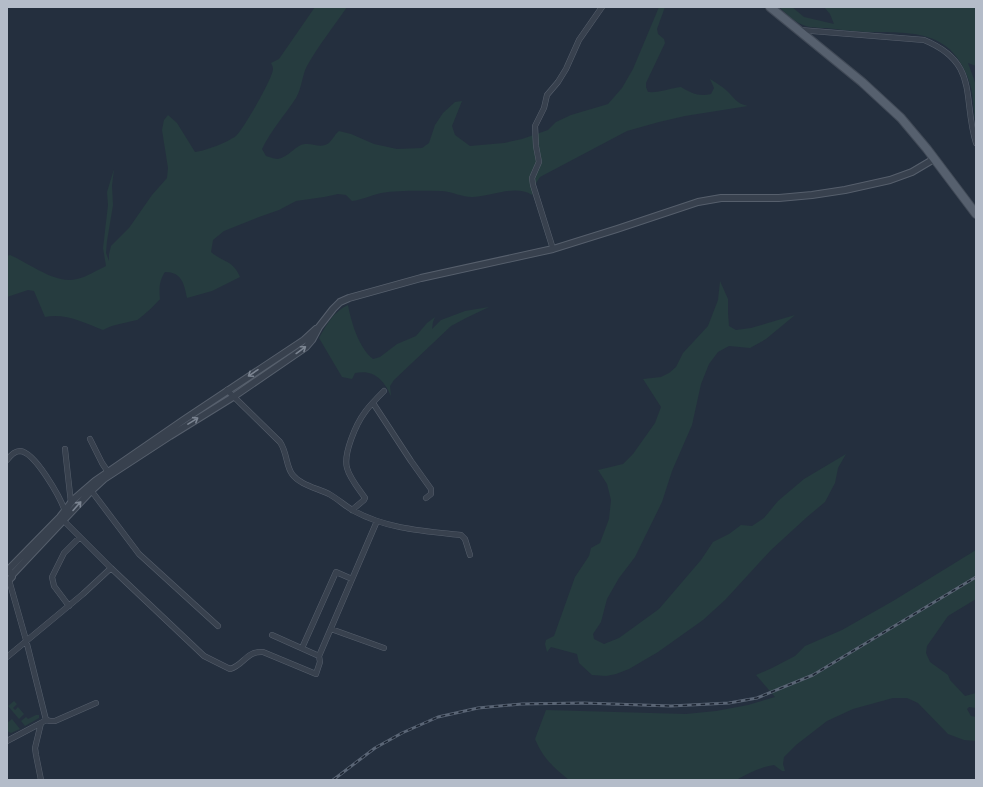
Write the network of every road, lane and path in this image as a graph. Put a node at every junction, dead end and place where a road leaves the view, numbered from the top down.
1 (602, 7) edge
2 (770, 7) edge
3 (797, 30) junction
4 (976, 143) edge
5 (934, 159) junction
6 (976, 214) edge
7 (553, 249) junction
8 (319, 327) junction
9 (236, 384) junction
10 (227, 390) junction
11 (241, 391) junction
12 (384, 391) dead end
13 (233, 397) junction
14 (373, 403) junction
15 (90, 439) dead end
16 (65, 449) dead end
17 (7, 460) edge
18 (108, 472) junction
19 (90, 489) junction
20 (426, 498) dead end
21 (71, 503) junction
22 (352, 510) junction
23 (65, 511) junction
24 (62, 519) junction
25 (377, 521) junction
26 (80, 537) junction
27 (470, 555) dead end
28 (111, 568) junction
29 (9, 577) edge
30 (352, 579) junction
31 (69, 606) junction
32 (218, 626) dead end
33 (331, 629) junction
34 (272, 635) dead end
35 (26, 640) junction
36 (302, 648) junction
37 (384, 648) dead end
38 (319, 656) junction
39 (7, 657) edge
40 (96, 703) dead end
41 (46, 720) junction
42 (41, 723) junction
43 (7, 741) edge
44 (41, 780) edge

1 - 7 street
2 - 3 main road
3 - 4 street
3 - 5 main road
5 - 6 main road
5 - 7 street
7 - 8 street
8 -> 9 street
11 -> 8 street
9 - 10 street
9 - 11 street
10 - 13 street
10 - 18 street
11 - 13 street
12 - 14 street
19 -> 13 street
13 - 22 street
14 - 20 street
14 - 22 street
15 - 18 street
16 - 21 street
17 - 23 street
18 - 19 street
19 - 21 street
24 -> 19 street
19 - 32 street
21 - 23 street
22 - 25 street
23 - 24 street
24 - 26 street
24 - 29 street
25 - 27 street
25 - 30 street
26 - 28 street
26 - 31 street
28 - 31 street
28 - 38 street
29 - 35 street
30 - 33 street
30 - 36 street
31 - 35 street
33 - 37 street
33 - 38 street
34 - 36 street
35 - 39 street
35 - 41 street
36 - 38 street
40 - 41 street
41 - 42 street
42 - 43 street
42 - 44 street

